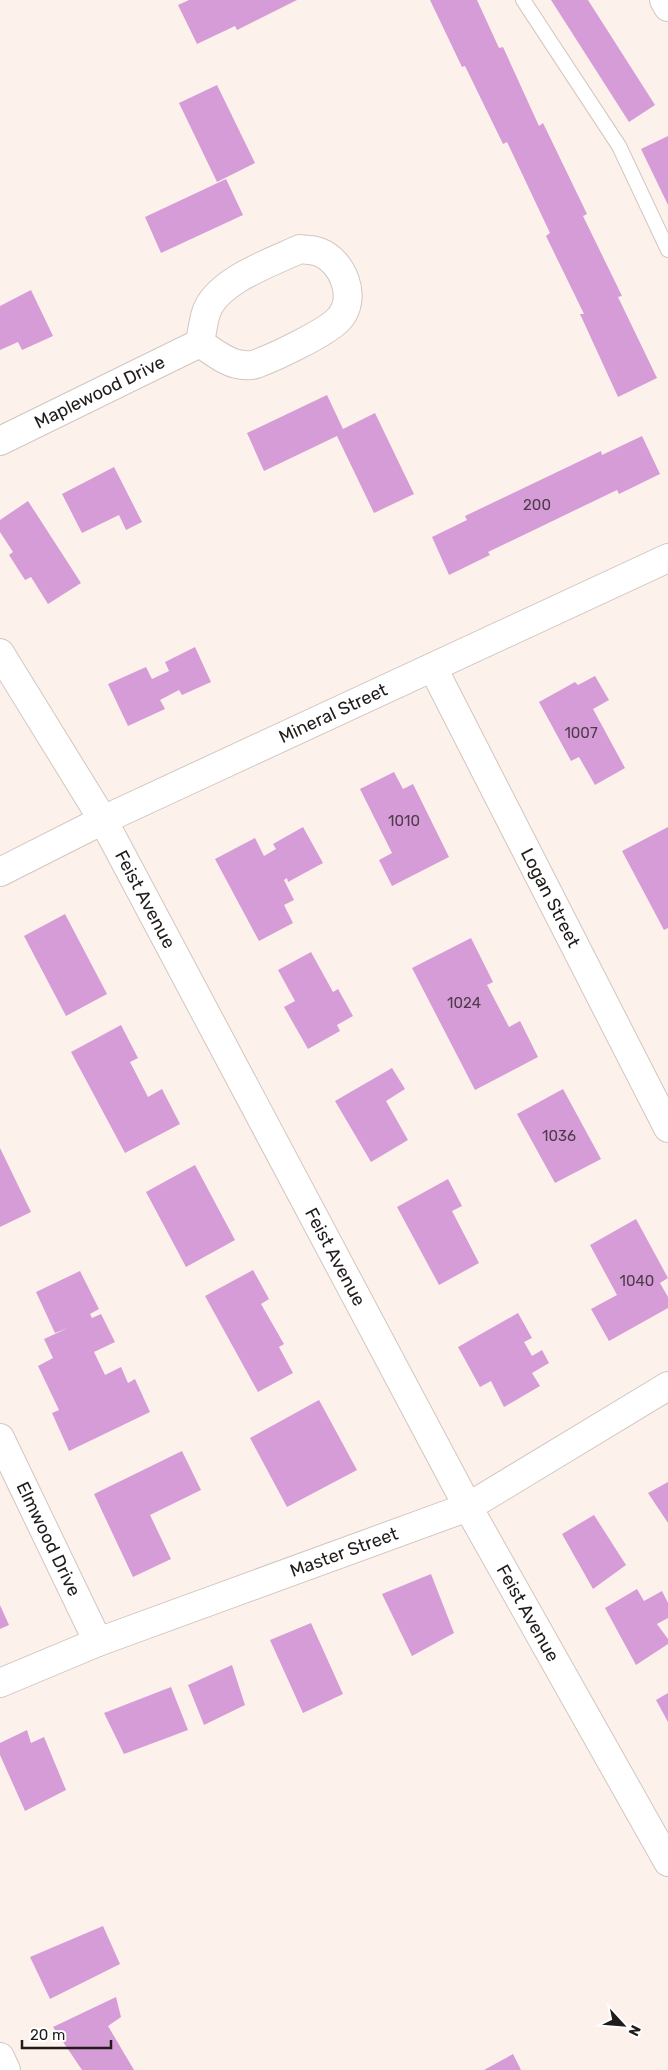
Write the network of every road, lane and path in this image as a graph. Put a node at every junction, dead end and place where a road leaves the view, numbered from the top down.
1 (523, 0) edge
2 (664, 0) edge
3 (668, 7) edge
4 (668, 250) edge
5 (200, 343) junction
6 (0, 441) edge
7 (668, 558) edge
8 (0, 653) edge
9 (433, 668) junction
10 (103, 820) junction
11 (0, 872) edge
12 (668, 1128) edge
13 (668, 1386) edge
14 (0, 1438) edge
15 (468, 1507) junction
16 (98, 1642) junction
17 (0, 1683) edge
18 (668, 1862) edge
19 (0, 2057) edge
20 (6, 2070) edge

1 - 4 lane
2 - 3 street
5 - 5 street
5 - 6 street, Maplewood Drive
7 - 9 street, Mineral Street
8 - 10 street, Feist Avenue
9 - 10 street, Mineral Street
9 - 12 street, Logan Street
10 - 11 street, Mineral Street
10 - 15 street, Feist Avenue
13 - 15 street, Master Street
14 - 16 street, Elmwood Drive
15 - 16 street, Master Street
15 - 18 street, Feist Avenue
16 - 17 street, Master Street
19 - 20 street

